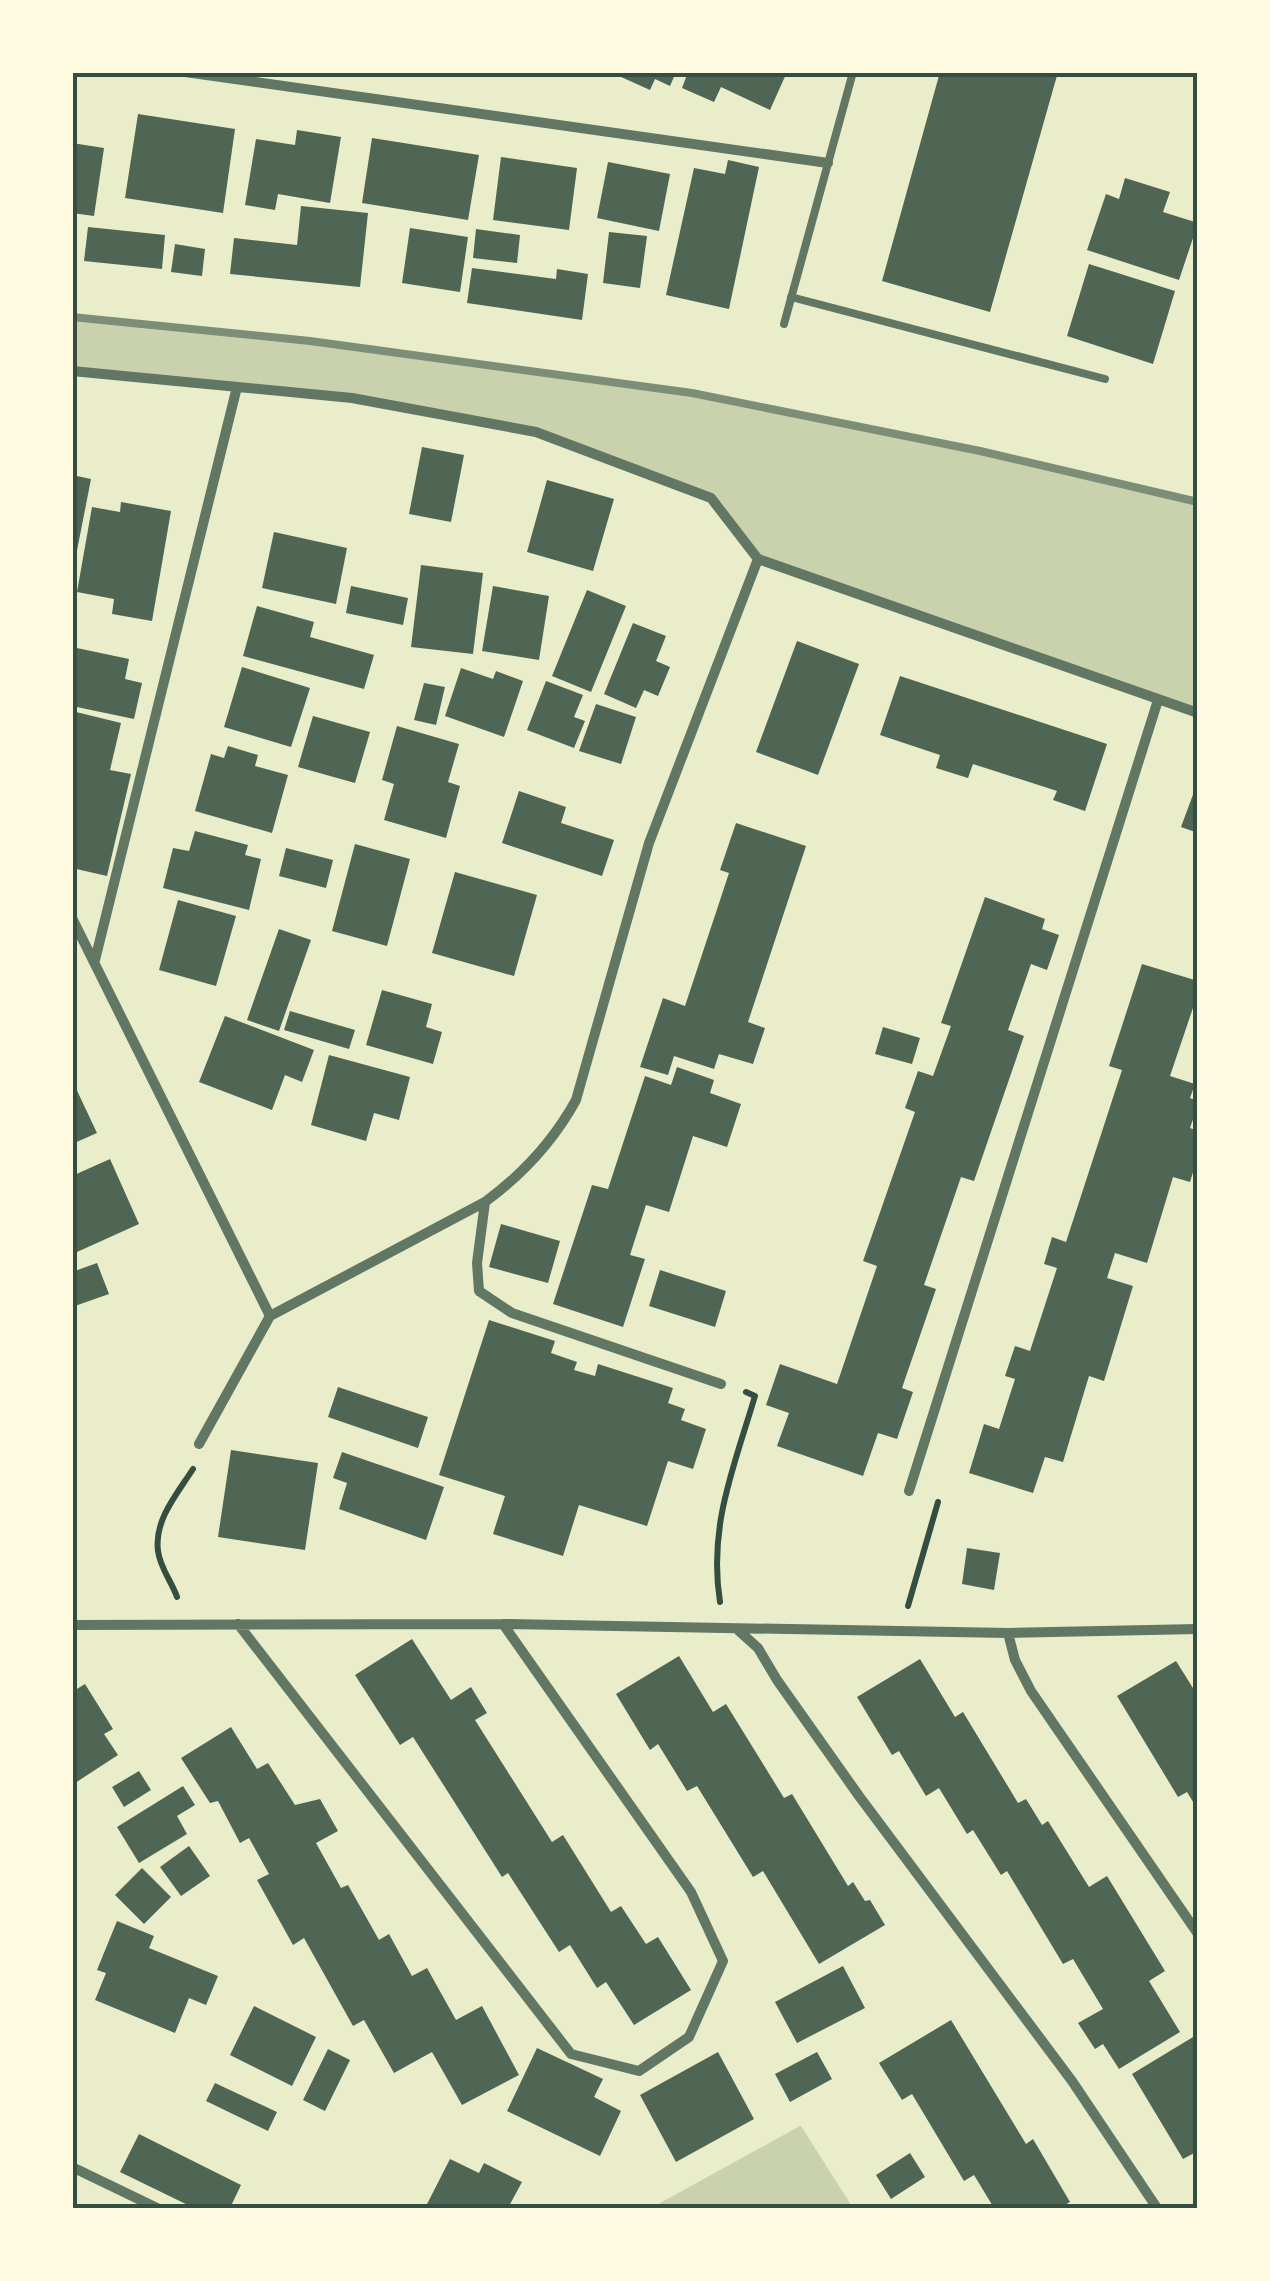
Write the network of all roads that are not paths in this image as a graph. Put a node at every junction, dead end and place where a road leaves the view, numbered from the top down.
1 (185, 72) edge
2 (852, 72) edge
3 (828, 164) junction
4 (791, 296) junction
5 (784, 324) dead end
6 (72, 371) edge
7 (1104, 379) dead end
8 (238, 387) junction
9 (758, 559) junction
10 (1158, 700) junction
11 (1198, 713) edge
12 (72, 918) edge
13 (95, 960) junction
14 (485, 1202) junction
15 (270, 1316) junction
16 (721, 1384) road end
17 (198, 1444) road end
18 (909, 1492) dead end
19 (72, 1624) edge
20 (238, 1624) junction
21 (504, 1624) junction
22 (1198, 1629) edge
23 (738, 1630) junction
24 (1008, 1634) junction
25 (1198, 1934) edge
26 (72, 2167) edge
27 (156, 2208) edge
28 (1158, 2208) edge

1 - 3 street
2 - 3 lane
3 - 4 lane
4 - 5 lane
4 - 7 lane
6 - 8 street
8 - 9 street
8 - 13 street
9 - 10 street
9 - 14 street
10 - 11 street
10 - 18 street
12 - 13 street
13 - 15 street
14 - 15 street
14 - 16 street
15 - 17 street
19 - 20 street
20 - 21 street
20 - 21 street
21 - 23 street
22 - 24 street
23 - 24 street
23 - 28 street
24 - 25 street
26 - 27 street

